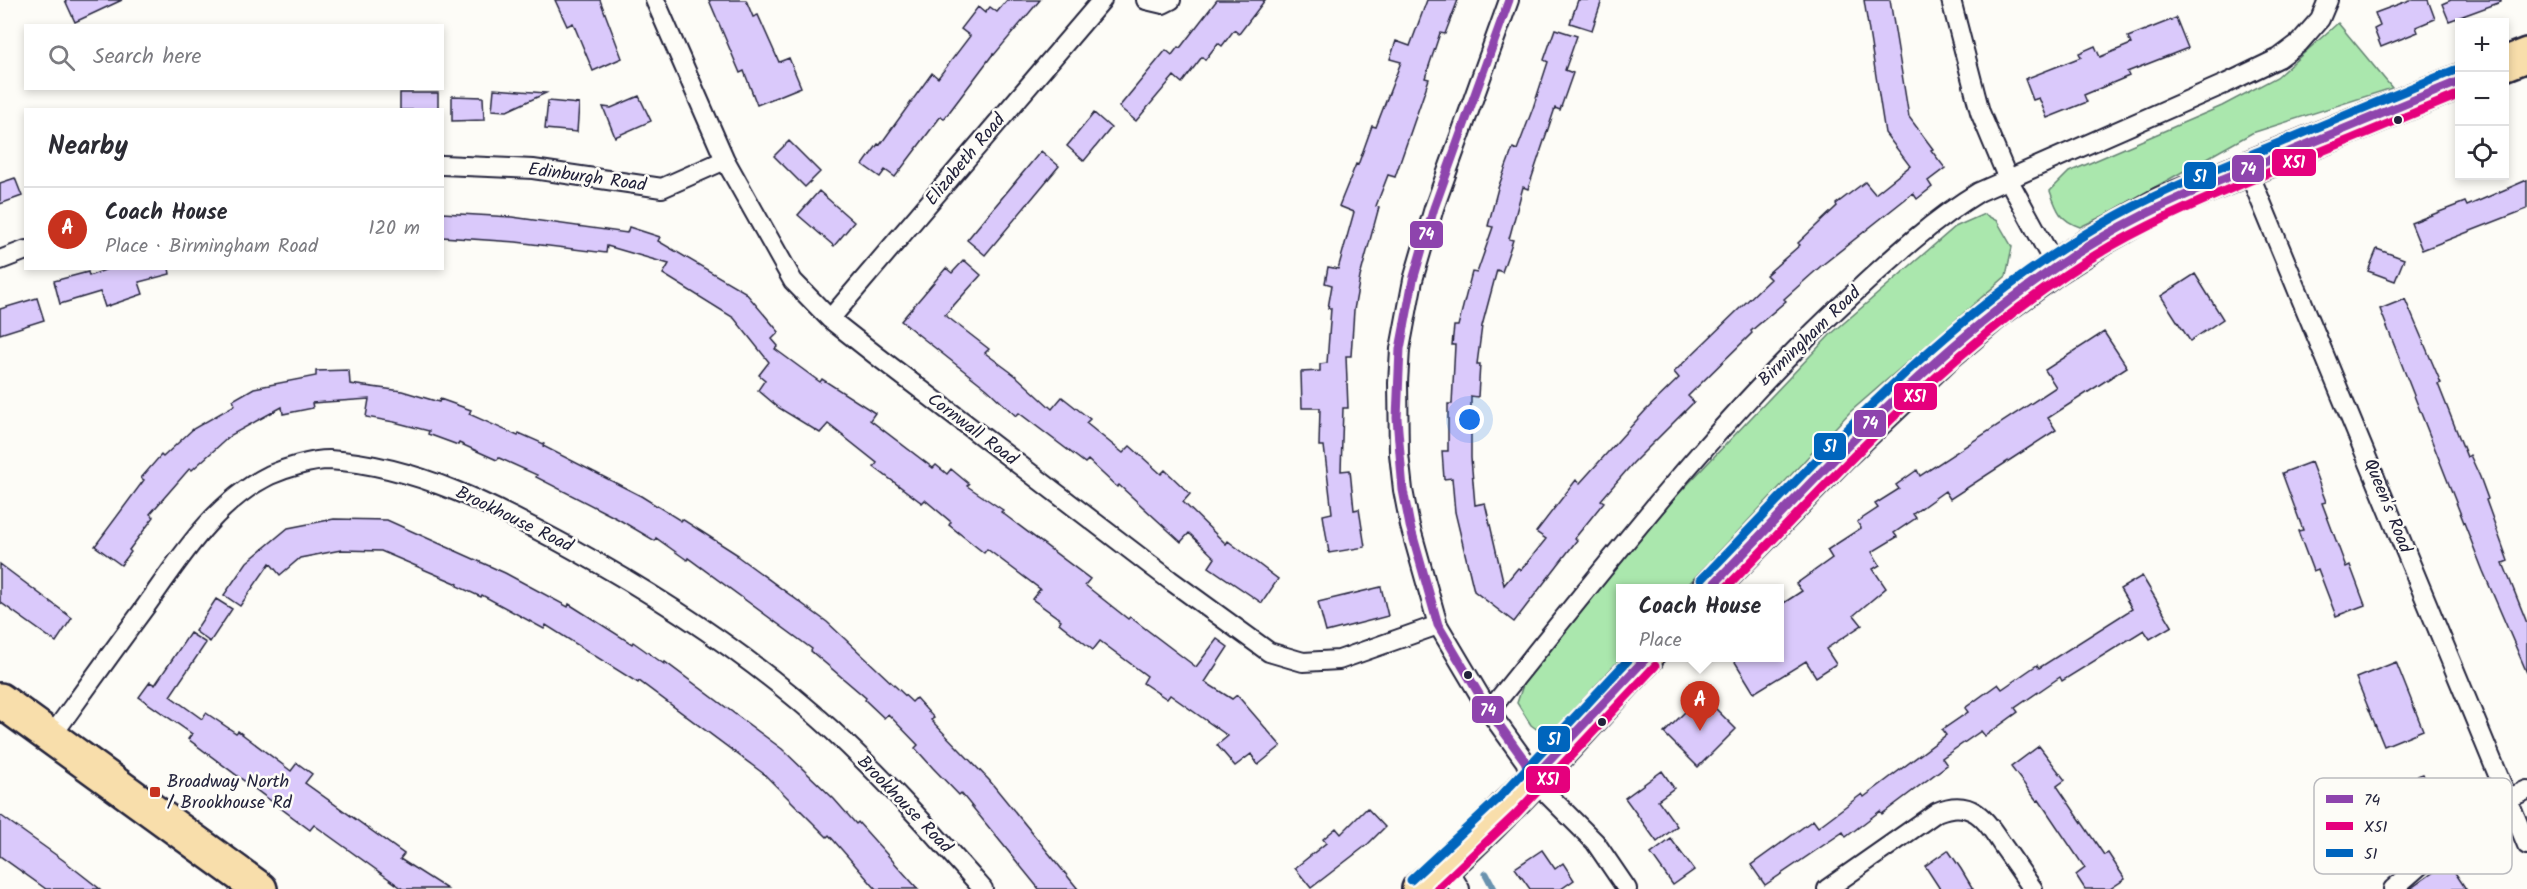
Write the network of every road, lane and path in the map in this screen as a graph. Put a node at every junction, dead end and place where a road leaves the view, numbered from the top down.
1 (655, 0) edge
2 (1102, 0) edge
3 (1146, 0) edge
4 (1171, 0) edge
5 (1509, 0) edge
6 (1952, 0) edge
7 (2328, 0) edge
8 (2527, 55) edge
9 (2509, 62) edge
10 (2455, 83) edge
11 (724, 160) junction
12 (444, 165) edge
13 (2247, 168) junction
14 (2008, 179) junction
15 (24, 251) edge
16 (0, 260) edge
17 (2056, 267) junction
18 (830, 319) junction
19 (1714, 584) edge
20 (1438, 625) junction
21 (1641, 662) edge
22 (0, 700) edge
23 (1489, 711) junction
24 (51, 737) junction
25 (2499, 778) edge
26 (1532, 779) junction
27 (2527, 790) edge
28 (2512, 795) edge
29 (2512, 809) edge
30 (2527, 845) edge
31 (2410, 874) edge
32 (1453, 878) edge
33 (260, 889) edge
34 (983, 889) edge
35 (1419, 889) edge
36 (1627, 889) edge
37 (1827, 889) edge
38 (2033, 889) edge
39 (2393, 889) edge

1 - 11 street, Cornwall Road
2 - 18 street, Elizabeth Road
3 - 4 street
5 - 20 street
6 - 14 street
7 - 14 street, Birmingham Road
8 - 9 highway
10 - 13 highway
11 - 12 street, Edinburgh Road
11 - 18 street, Cornwall Road
13 - 17 highway
13 - 25 street, Queen's Road
14 - 17 street
14 - 23 street, Birmingham Road
15 - 16 street
17 - 19 highway
18 - 20 street, Cornwall Road
20 - 23 street
21 - 26 highway
22 - 24 highway
23 - 26 street
24 - 33 highway
24 - 34 street, Brookhouse Road
26 - 32 highway
26 - 36 street
27 - 28 street
29 - 30 street, Queen's Road
31 - 39 street
32 - 35 highway
37 - 38 street

